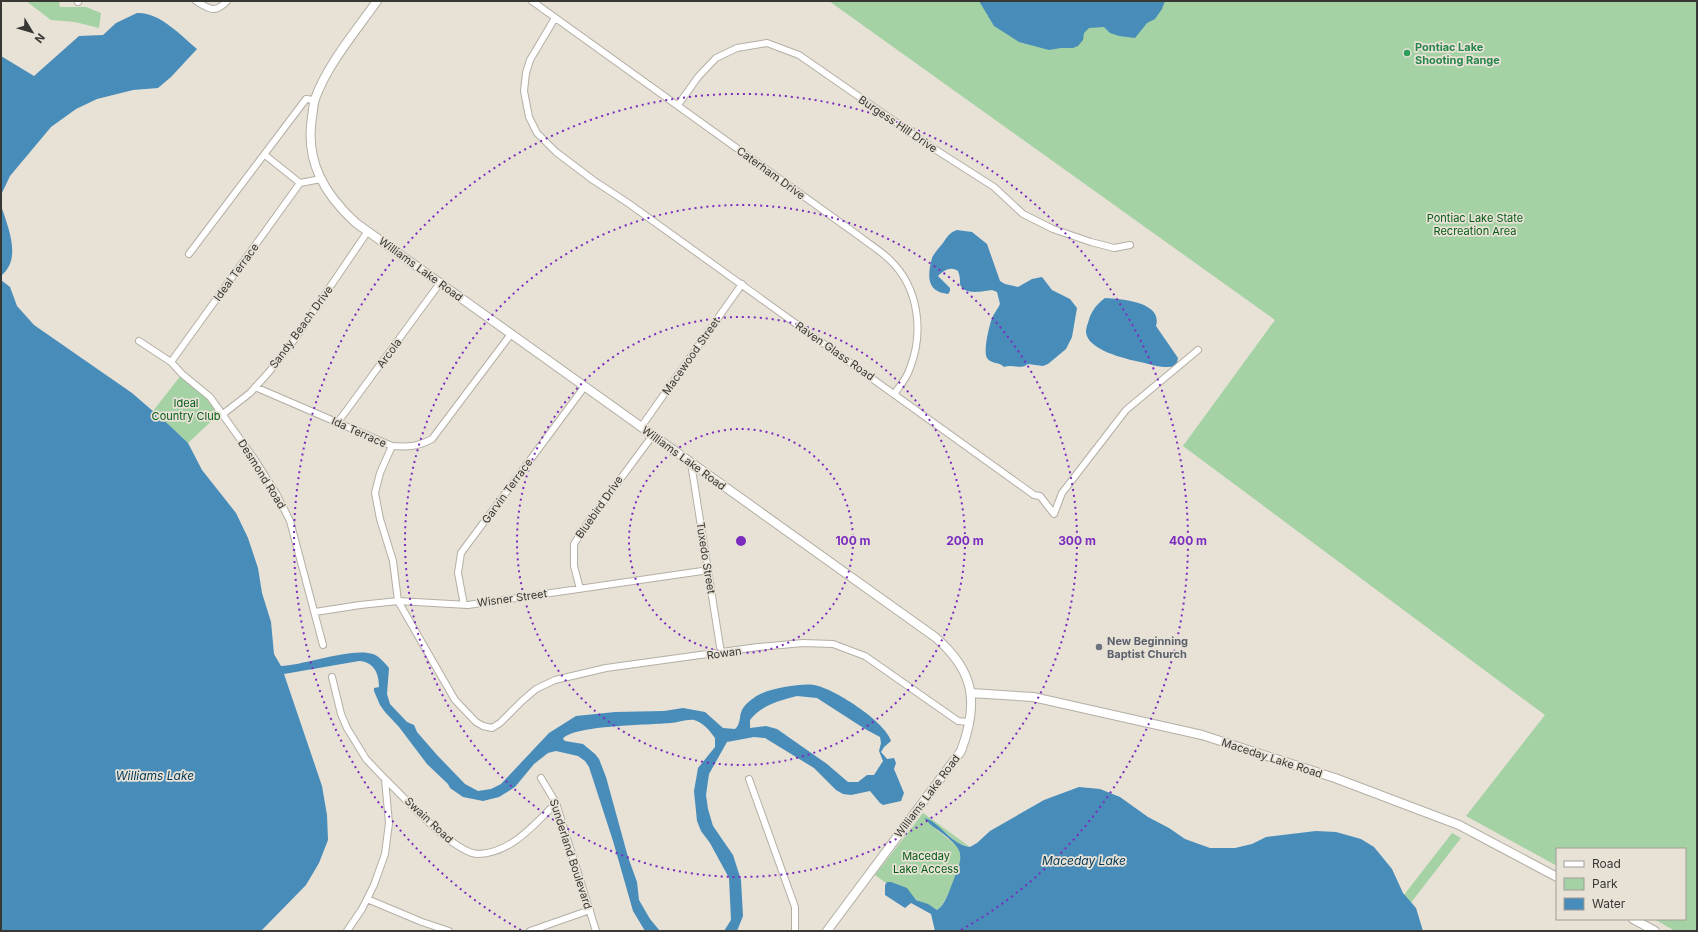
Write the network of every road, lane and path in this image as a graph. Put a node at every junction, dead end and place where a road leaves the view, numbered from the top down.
1 (196, 1) edge
2 (227, 1) edge
3 (377, 1) edge
4 (532, 1) edge
5 (555, 18) junction
6 (314, 100) junction
7 (678, 105) junction
8 (265, 155) junction
9 (321, 179) junction
10 (300, 183) junction
11 (368, 231) junction
12 (1130, 245) dead end
13 (189, 254) dead end
14 (440, 283) junction
15 (742, 284) junction
16 (511, 334) junction
17 (140, 341) dead end
18 (1198, 350) dead end
19 (171, 362) junction
20 (585, 386) junction
21 (255, 387) junction
22 (894, 394) junction
23 (223, 414) junction
24 (338, 422) junction
25 (641, 427) junction
26 (653, 436) junction
27 (392, 446) junction
28 (690, 463) junction
29 (709, 570) junction
30 (580, 588) junction
31 (398, 601) junction
32 (464, 605) junction
33 (314, 612) junction
34 (323, 645) dead end
35 (721, 653) junction
36 (332, 677) dead end
37 (971, 693) junction
38 (969, 722) junction
39 (541, 778) dead end
40 (385, 779) junction
41 (749, 779) dead end
42 (556, 802) junction
43 (1556, 876) edge
44 (367, 899) junction
45 (590, 910) junction
46 (1635, 920) edge
47 (1650, 930) edge
48 (347, 931) edge
49 (449, 931) edge
50 (530, 931) edge
51 (596, 931) edge
52 (795, 931) edge
53 (828, 931) edge

1 - 2 street
3 - 6 main road, Williams Lake Road
4 - 5 street, Caterham Drive
5 - 7 street, Caterham Drive
5 - 15 street, Raven Glass Road
6 - 8 street
6 - 9 main road, Williams Lake Road
7 - 12 street, Burgess Hill Drive
7 - 22 street, Caterham Drive
8 - 10 street
8 - 13 street
9 - 10 street
9 - 11 main road, Williams Lake Road
10 - 19 street, Ideal Terrace
11 - 14 main road, Williams Lake Road
11 - 21 street, Sandy Beach Drive
14 - 16 main road, Williams Lake Road
14 - 24 street, Arcola
15 - 22 street, Raven Glass Road
15 - 25 street, Macewood Street
16 - 20 main road, Williams Lake Road
16 - 27 street, Ida Terrace
17 - 19 street, Desmond Road
18 - 22 street, Raven Glass Road
19 - 23 street, Desmond Road
20 - 25 main road, Williams Lake Road
20 - 32 street, Garvin Terrace
21 - 23 street, Sandy Beach Drive
21 - 24 street, Ida Terrace
23 - 33 street, Desmond Road
24 - 27 street, Ida Terrace
25 - 26 main road, Williams Lake Road
26 - 28 main road, Williams Lake Road
26 - 30 street, Bluebird Drive
27 - 31 street
28 - 29 street, Tuxedo Street
28 - 37 main road, Williams Lake Road
29 - 30 street, Wisner Street
29 - 35 street, Tuxedo Street
30 - 32 street, Wisner Street
31 - 32 street, Wisner Street
31 - 33 street, Wisner Street
31 - 35 street, Rowan
33 - 34 street, Desmond Road
35 - 38 street, Rowan
36 - 40 street
37 - 38 main road, Williams Lake Road
37 - 43 main road, Maceday Lake Road
38 - 53 main road, Williams Lake Road
39 - 42 street, Sunderland Boulevard
40 - 42 street, Swain Road
40 - 44 street
41 - 52 street
42 - 45 street, Sunderland Boulevard
44 - 48 street
44 - 49 street
45 - 50 street
45 - 51 street, Sunderland Boulevard
46 - 47 main road

